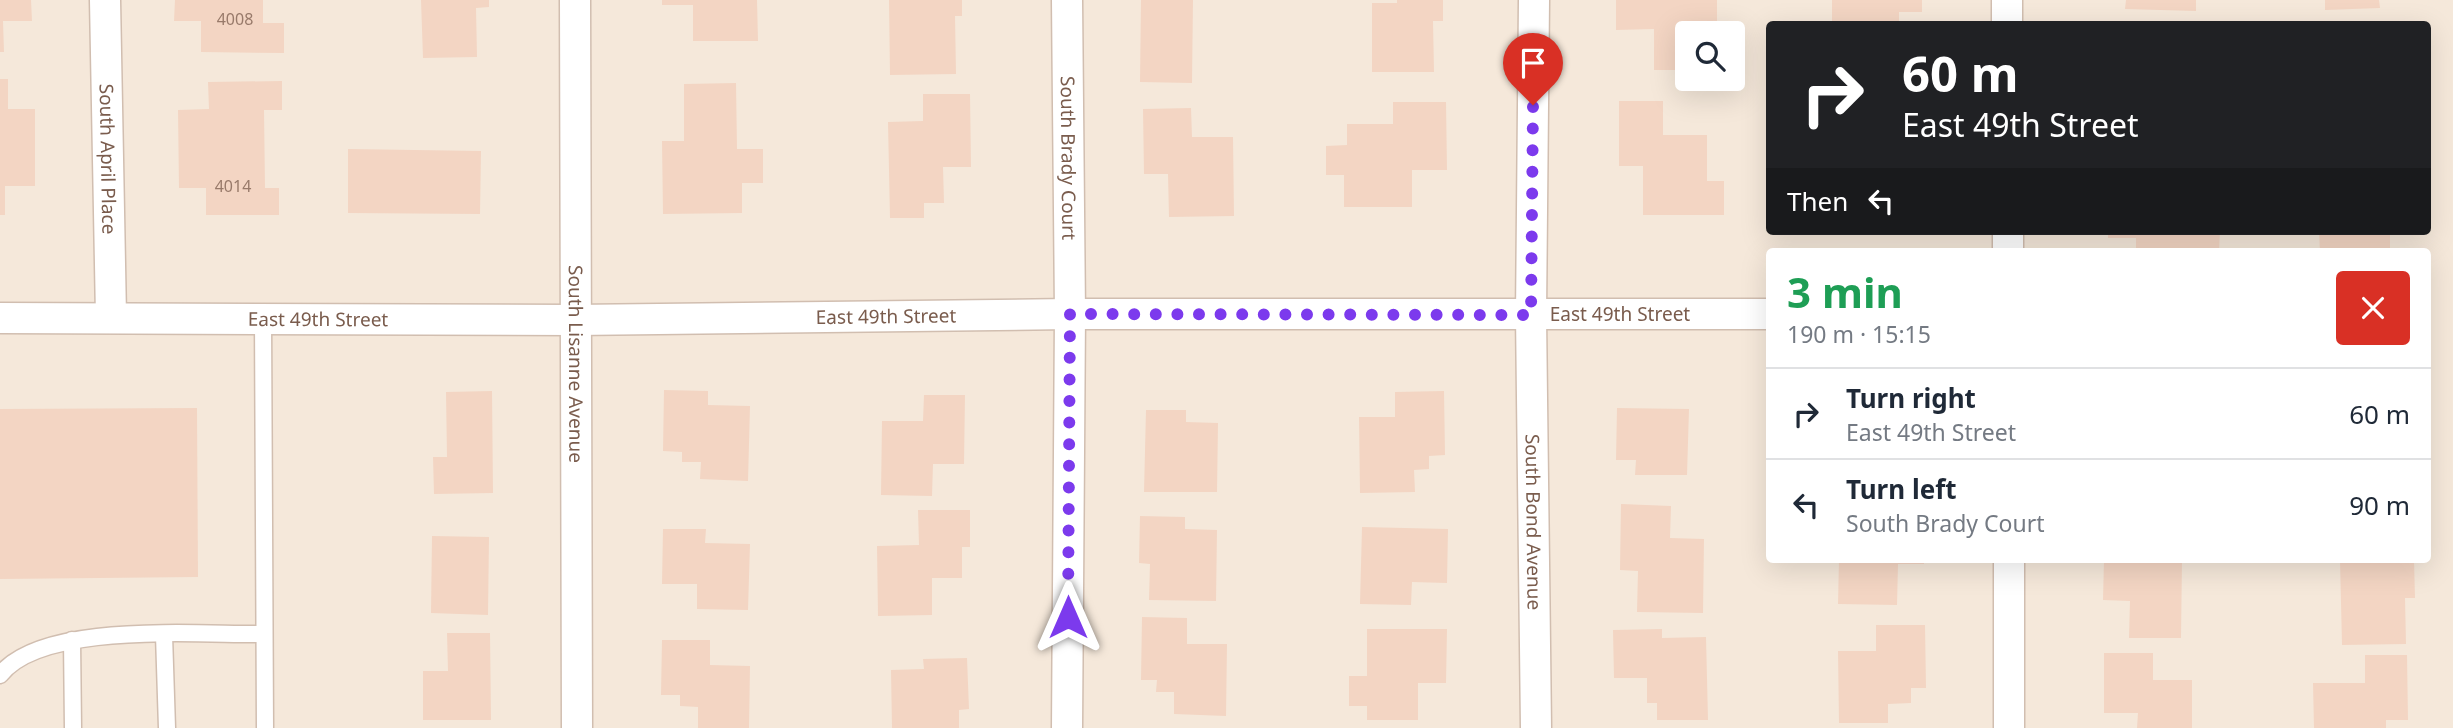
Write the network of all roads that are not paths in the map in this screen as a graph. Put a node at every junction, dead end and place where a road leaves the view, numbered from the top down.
1 (105, 0) edge
2 (575, 0) edge
3 (1067, 0) edge
4 (1534, 0) edge
5 (2007, 0) edge
6 (2007, 21) edge
7 (1070, 314) junction
8 (1766, 314) edge
9 (1531, 315) junction
10 (111, 317) junction
11 (0, 318) edge
12 (263, 318) junction
13 (575, 320) junction
14 (2009, 563) edge
15 (264, 634) junction
16 (164, 635) junction
17 (72, 640) junction
18 (0, 675) edge
19 (73, 728) edge
20 (167, 728) edge
21 (265, 728) edge
22 (577, 728) edge
23 (1067, 728) edge
24 (1536, 728) edge
25 (2009, 728) edge

1 - 10 street, South April Place
2 - 13 street, South Lisanne Avenue
3 - 7 street, South Brady Court
4 - 9 street
5 - 6 street
7 - 9 street, East 49th Street
7 - 13 street, East 49th Street
7 - 23 street, South Brady Court
8 - 9 street, East 49th Street
9 - 24 street, South Bond Avenue
10 - 11 street, East 49th Street
10 - 12 street, East 49th Street
12 - 13 street, East 49th Street
12 - 15 lane
13 - 22 street, South Lisanne Avenue
14 - 25 street
15 - 16 lane
15 - 21 lane
16 - 17 lane
16 - 20 lane
17 - 18 lane
17 - 19 lane

